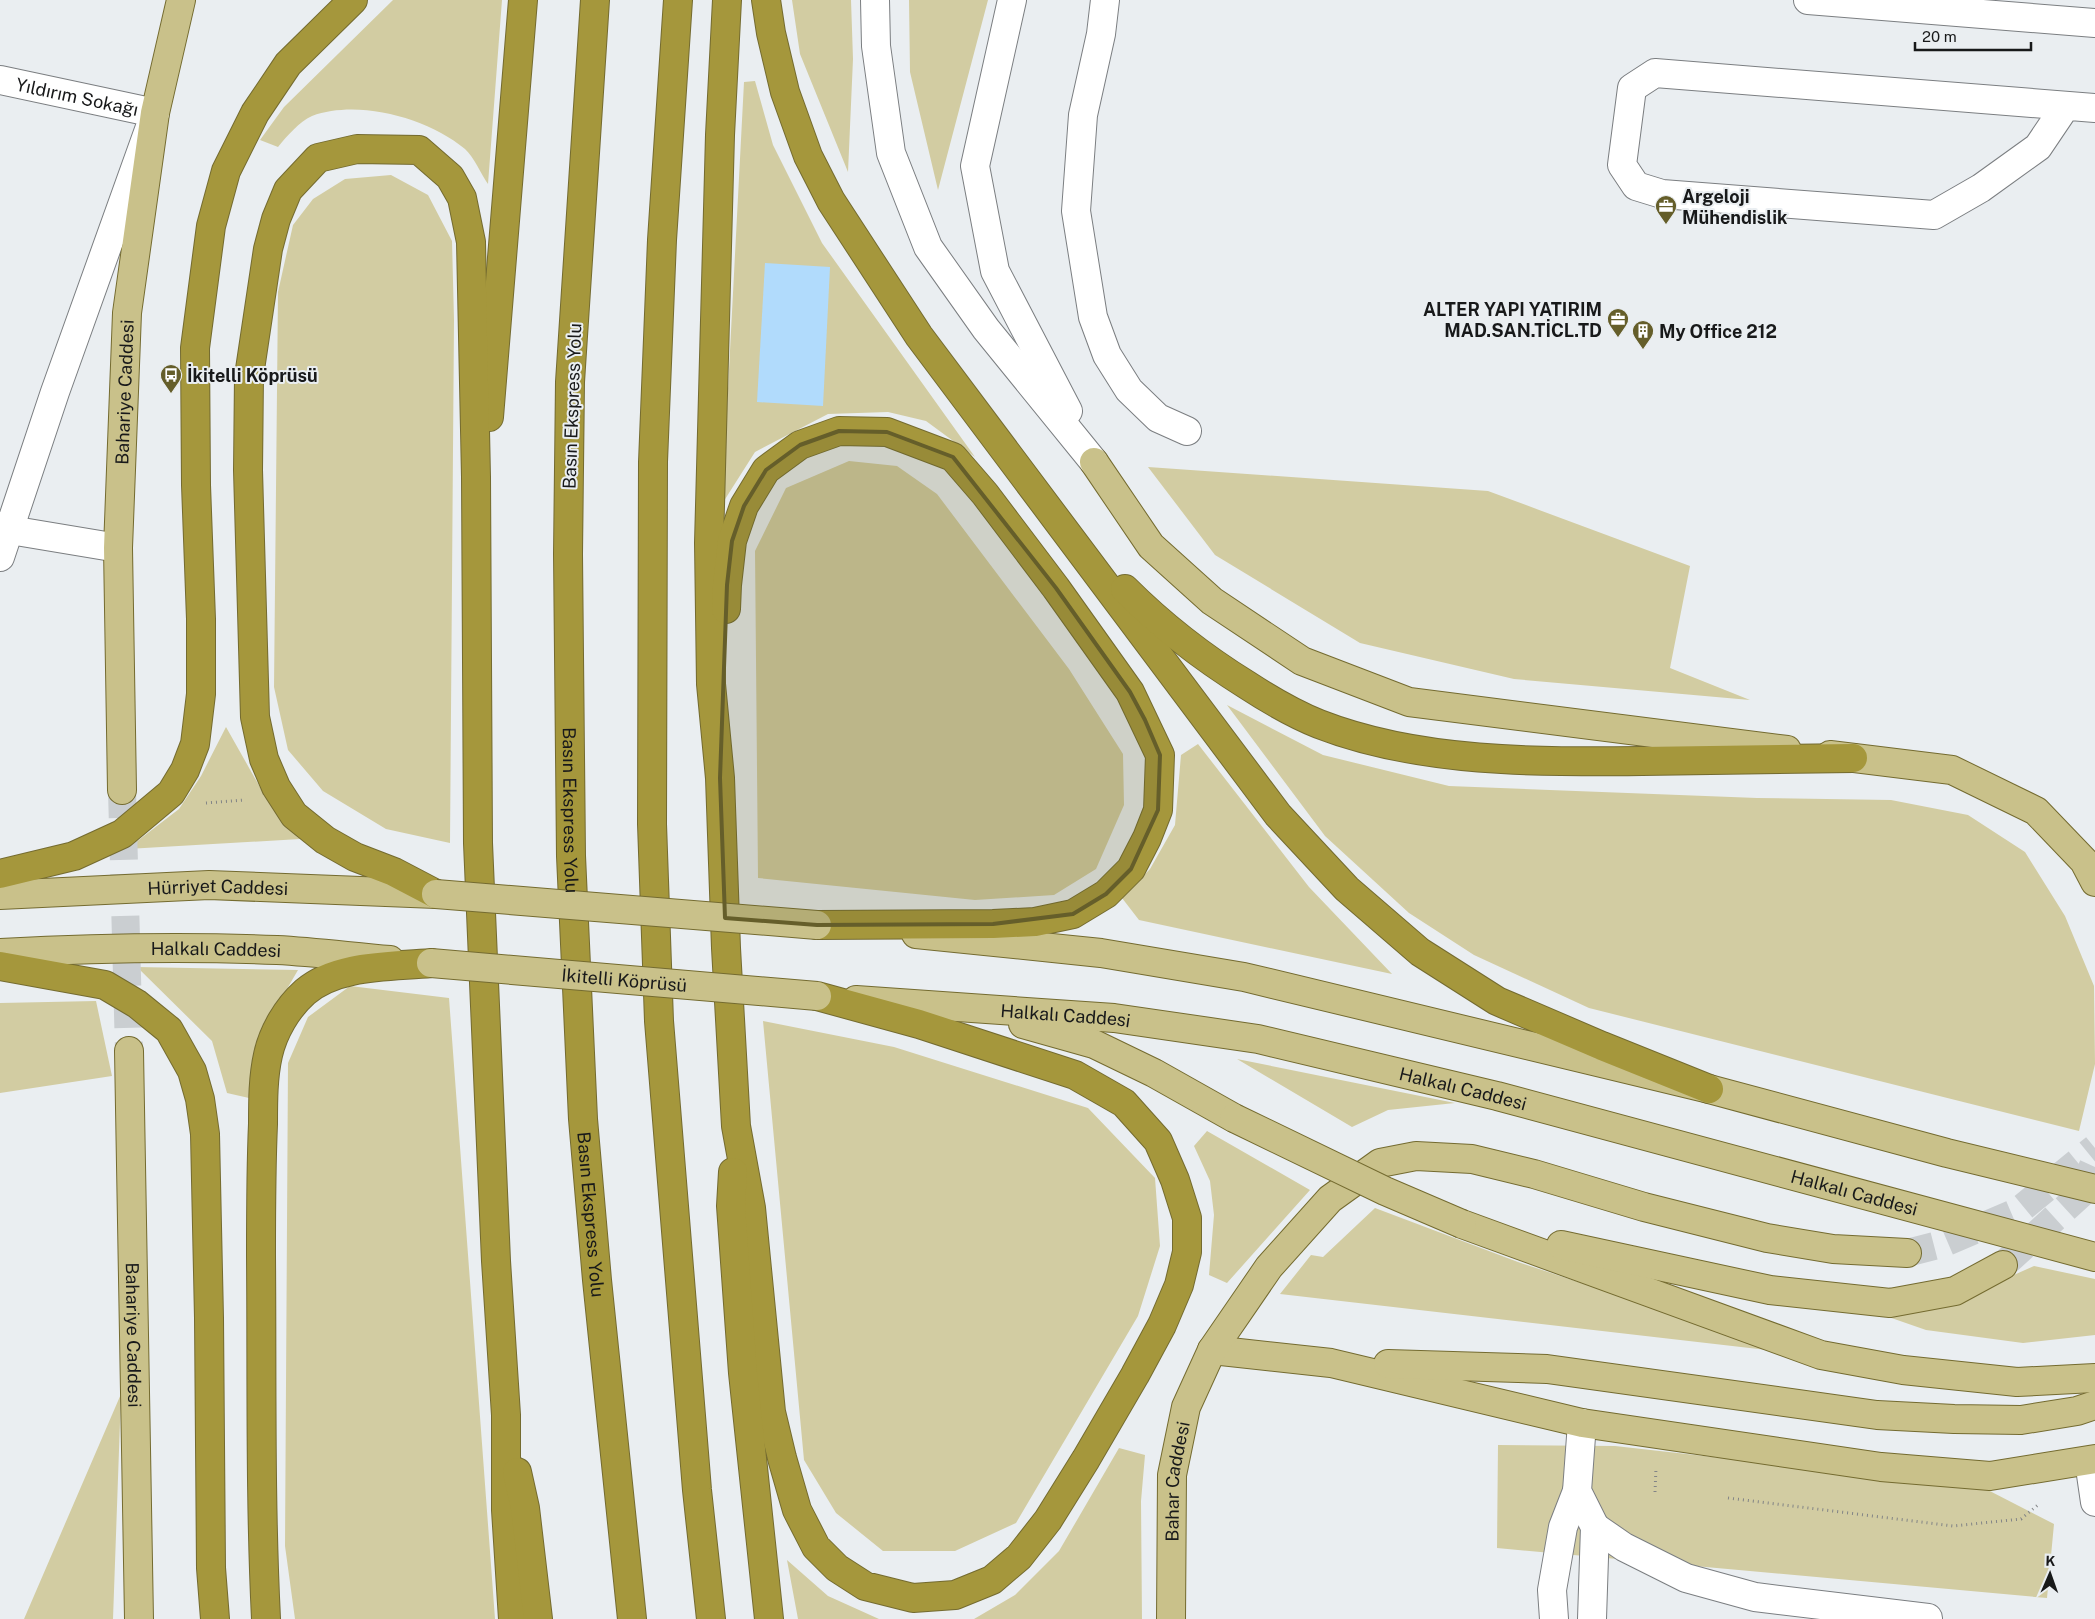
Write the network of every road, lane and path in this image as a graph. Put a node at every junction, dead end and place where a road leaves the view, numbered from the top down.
1 (181, 0) edge
2 (353, 0) edge
3 (523, 0) edge
4 (595, 0) edge
5 (678, 0) edge
6 (727, 0) edge
7 (766, 0) edge
8 (875, 0) edge
9 (1012, 0) edge
10 (1105, 0) edge
11 (1808, 0) edge
12 (2095, 23) edge
13 (0, 80) edge
14 (2064, 107) junction
15 (2095, 108) edge
16 (154, 113) junction
17 (1187, 431) dead end
18 (1094, 462) junction
19 (476, 478) junction
20 (1060, 524) junction
21 (5, 528) edge
22 (118, 548) junction
23 (0, 557) edge
24 (1853, 758) junction
25 (720, 778) junction
26 (276, 787) junction
27 (122, 790) tunnel mouth
28 (171, 793) junction
29 (0, 874) edge
30 (2095, 882) edge
31 (436, 894) junction
32 (0, 895) edge
33 (817, 925) junction
34 (0, 953) edge
35 (431, 963) junction
36 (0, 966) edge
37 (817, 996) junction
38 (973, 1010) junction
39 (129, 1051) tunnel mouth
40 (1709, 1089) junction
41 (736, 1126) junction
42 (2095, 1189) edge
43 (1462, 1224) junction
44 (1906, 1253) tunnel mouth
45 (2095, 1257) edge
46 (2003, 1265) tunnel mouth
47 (1212, 1350) junction
48 (1331, 1363) junction
49 (2095, 1378) edge
50 (2095, 1405) edge
51 (506, 1415) junction
52 (1582, 1423) junction
53 (2092, 1460) edge
54 (1577, 1491) junction
55 (1728, 1498) dead end
56 (2095, 1502) edge
57 (1953, 1526) dead end
58 (1595, 1527) junction
59 (1928, 1618) edge
60 (139, 1619) edge
61 (215, 1619) edge
62 (266, 1619) edge
63 (513, 1619) edge
64 (538, 1619) edge
65 (632, 1619) edge
66 (711, 1619) edge
67 (769, 1619) edge
68 (1171, 1619) edge
69 (1554, 1619) edge
70 (1592, 1619) edge

1 - 16 main road, Bahariye Caddesi
2 - 28 highway
3 - 19 highway
4 - 65 highway, Basın Ekspress Yolu
5 - 66 highway
6 - 25 highway
7 - 20 highway
8 - 18 street
9 - 18 street
10 - 17 street
11 - 12 street
13 - 16 street, Yıldırım Sokağı
14 - 14 street
14 - 15 street
16 - 21 street
16 - 22 main road, Bahariye Caddesi
18 - 24 main road
19 - 26 highway
19 - 51 highway
20 - 24 highway
20 - 40 highway
21 - 22 street
21 - 23 street
22 - 27 main road, Bahariye Caddesi
24 - 30 main road
25 - 33 highway
25 - 41 highway
26 - 28 path
26 - 31 highway
28 - 29 highway
31 - 32 main road, Hürriyet Caddesi
31 - 33 main road, bridge
33 - 40 main road
34 - 35 main road, Halkalı Caddesi
35 - 37 main road, İkitelli Köprüsü, bridge
35 - 62 highway
36 - 61 highway
37 - 38 main road, Halkalı Caddesi
37 - 41 highway
38 - 43 main road, bridge
38 - 45 main road, Halkalı Caddesi
39 - 60 main road, Bahariye Caddesi
40 - 42 main road
41 - 67 highway
43 - 46 main road
43 - 49 main road
44 - 47 main road, Bahar Caddesi
47 - 48 main road
47 - 68 main road, Bahar Caddesi
48 - 50 main road
48 - 52 main road
51 - 63 highway
51 - 64 highway
52 - 53 main road
52 - 54 street
53 - 56 street
54 - 58 street
54 - 69 street
55 - 57 path
58 - 59 street
58 - 70 street

